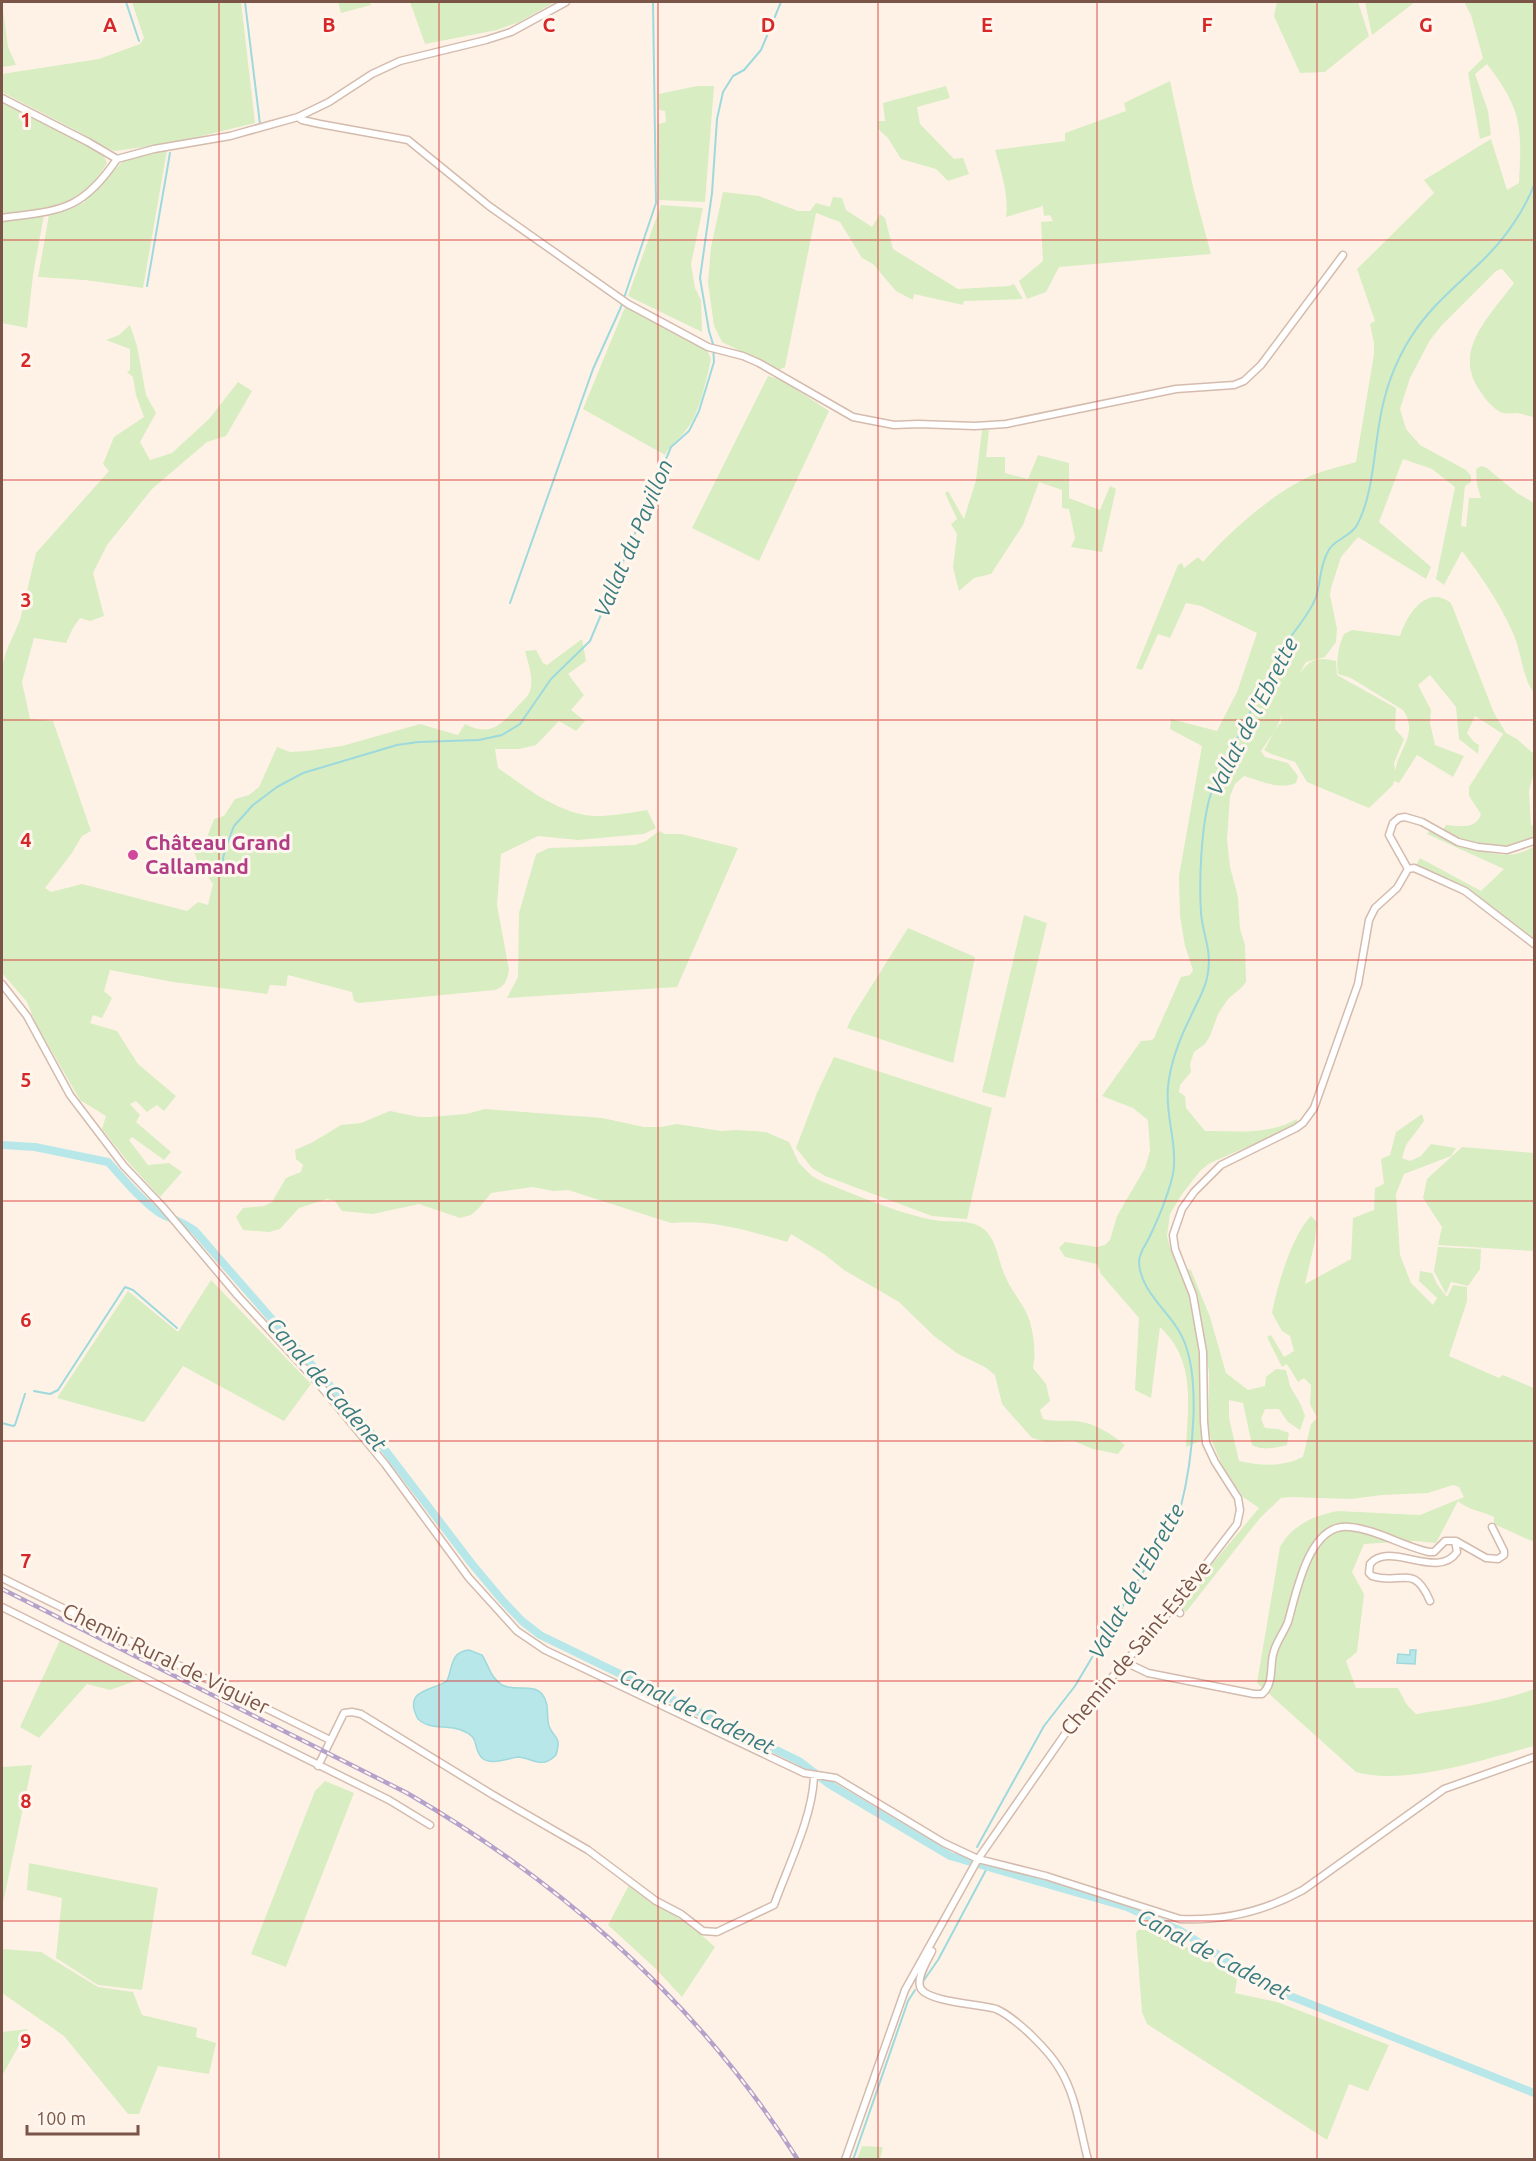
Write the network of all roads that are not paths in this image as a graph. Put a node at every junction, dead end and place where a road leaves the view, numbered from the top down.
1 (566, 2) edge
2 (2, 98) edge
3 (298, 117) junction
4 (117, 159) junction
5 (2, 218) edge
6 (1343, 255) dead end
7 (1534, 841) edge
8 (1408, 869) junction
9 (1534, 944) edge
10 (2, 984) edge
11 (1492, 1527) dead end
12 (1455, 1541) junction
13 (2, 1578) edge
14 (1430, 1601) dead end
15 (1174, 1606) junction
16 (2, 1607) edge
17 (1180, 1613) dead end
18 (1125, 1662) junction
19 (330, 1740) junction
20 (1534, 1757) edge
21 (318, 1766) junction
22 (816, 1776) junction
23 (430, 1825) dead end
24 (978, 1861) junction
25 (937, 1936) junction
26 (845, 2160) edge
27 (1088, 2160) edge

1 - 3 street
2 - 4 street
3 - 4 street
3 - 6 street
4 - 5 street
7 - 8 street
8 - 9 street
8 - 15 street, Chemin de Saint-Estève
10 - 22 street
11 - 12 street
12 - 14 street
12 - 18 street
13 - 19 street, Chemin Rural de Viguier
15 - 17 street
15 - 18 street, Chemin de Saint-Estève
16 - 21 street
18 - 24 street, Chemin de Saint-Estève
19 - 21 street
19 - 22 street
20 - 24 street
21 - 23 street
22 - 24 street
24 - 25 street, Chemin de Saint-Estève
25 - 26 street
25 - 27 street

